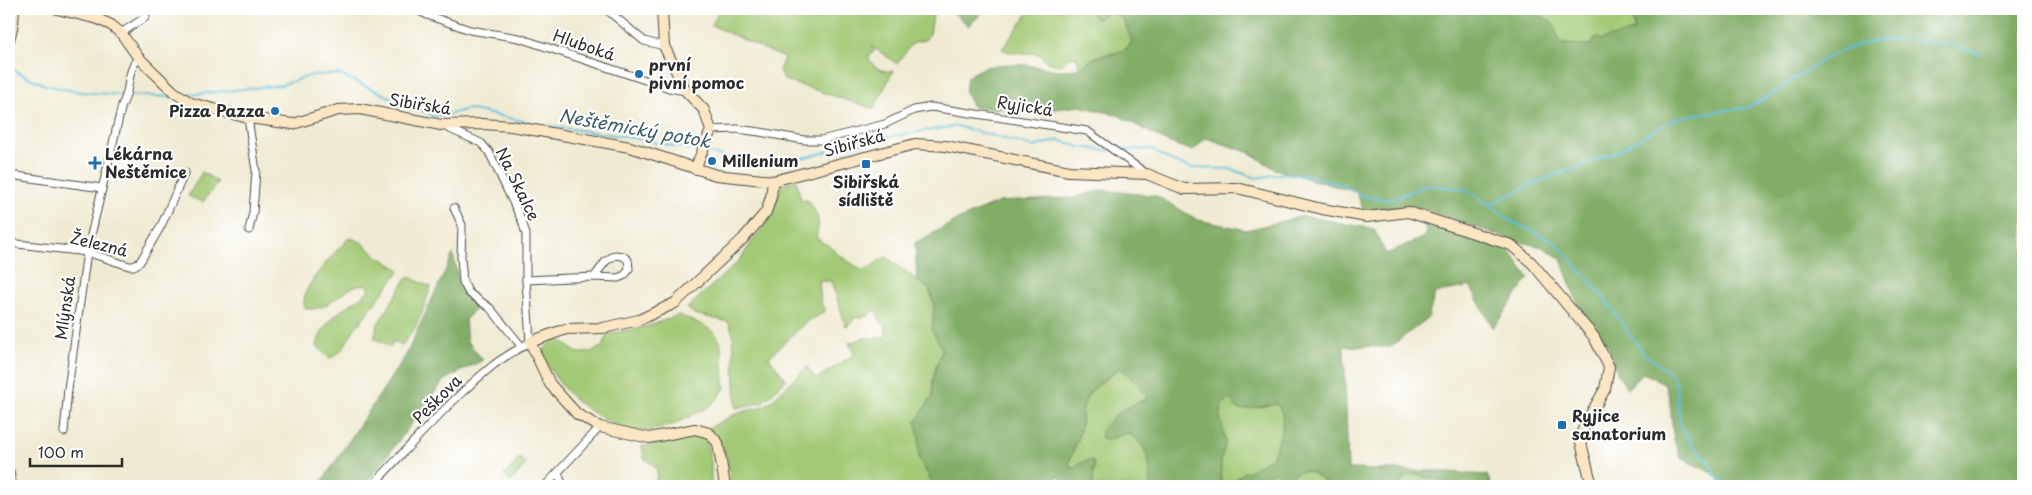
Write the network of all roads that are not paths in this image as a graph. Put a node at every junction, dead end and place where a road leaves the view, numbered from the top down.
1 (14, 9) edge
2 (57, 9) edge
3 (416, 9) edge
4 (606, 9) edge
5 (662, 9) edge
6 (93, 13) edge
7 (146, 17) dead end
8 (121, 34) junction
9 (9, 40) edge
10 (664, 46) junction
11 (138, 57) junction
12 (686, 90) junction
13 (248, 118) junction
14 (441, 125) junction
15 (710, 130) junction
16 (695, 169) junction
17 (185, 172) dead end
18 (1147, 174) junction
19 (9, 175) edge
20 (773, 181) junction
21 (102, 188) junction
22 (454, 208) dead end
23 (249, 230) dead end
24 (9, 243) edge
25 (87, 252) junction
26 (594, 276) junction
27 (526, 280) junction
28 (526, 344) junction
29 (600, 428) junction
30 (64, 432) dead end
31 (9, 473) edge
32 (558, 473) junction
33 (10, 486) edge
34 (372, 486) edge
35 (545, 486) edge
36 (563, 486) edge
37 (725, 486) edge
38 (1592, 486) edge

1 - 9 street
2 - 6 street, Sibiřská
3 - 12 street, Hluboká
4 - 10 street
5 - 10 street
6 - 8 street, Sibiřská
7 - 8 street
8 - 11 street, Sibiřská
10 - 12 street
11 - 13 street, Sibiřská
11 - 21 street, Mlýnská
12 - 15 street
13 - 14 street, Sibiřská
13 - 23 street
14 - 16 street, Sibiřská
14 - 27 street, Na Skalce
15 - 16 street
15 - 18 street, Ryjická
16 - 20 street, Sibiřská
17 - 25 street, Železná
18 - 20 street, Sibiřská
18 - 38 street, Ryjická
19 - 21 street
20 - 28 street
21 - 25 street, Mlýnská
22 - 28 street
24 - 25 street, Železná
25 - 30 street, Mlýnská
26 - 26 street
26 - 27 street
27 - 28 street, Na Skalce
28 - 29 street
28 - 34 street, Peškova
29 - 32 street
29 - 37 street
31 - 33 street
32 - 35 street
32 - 36 street

